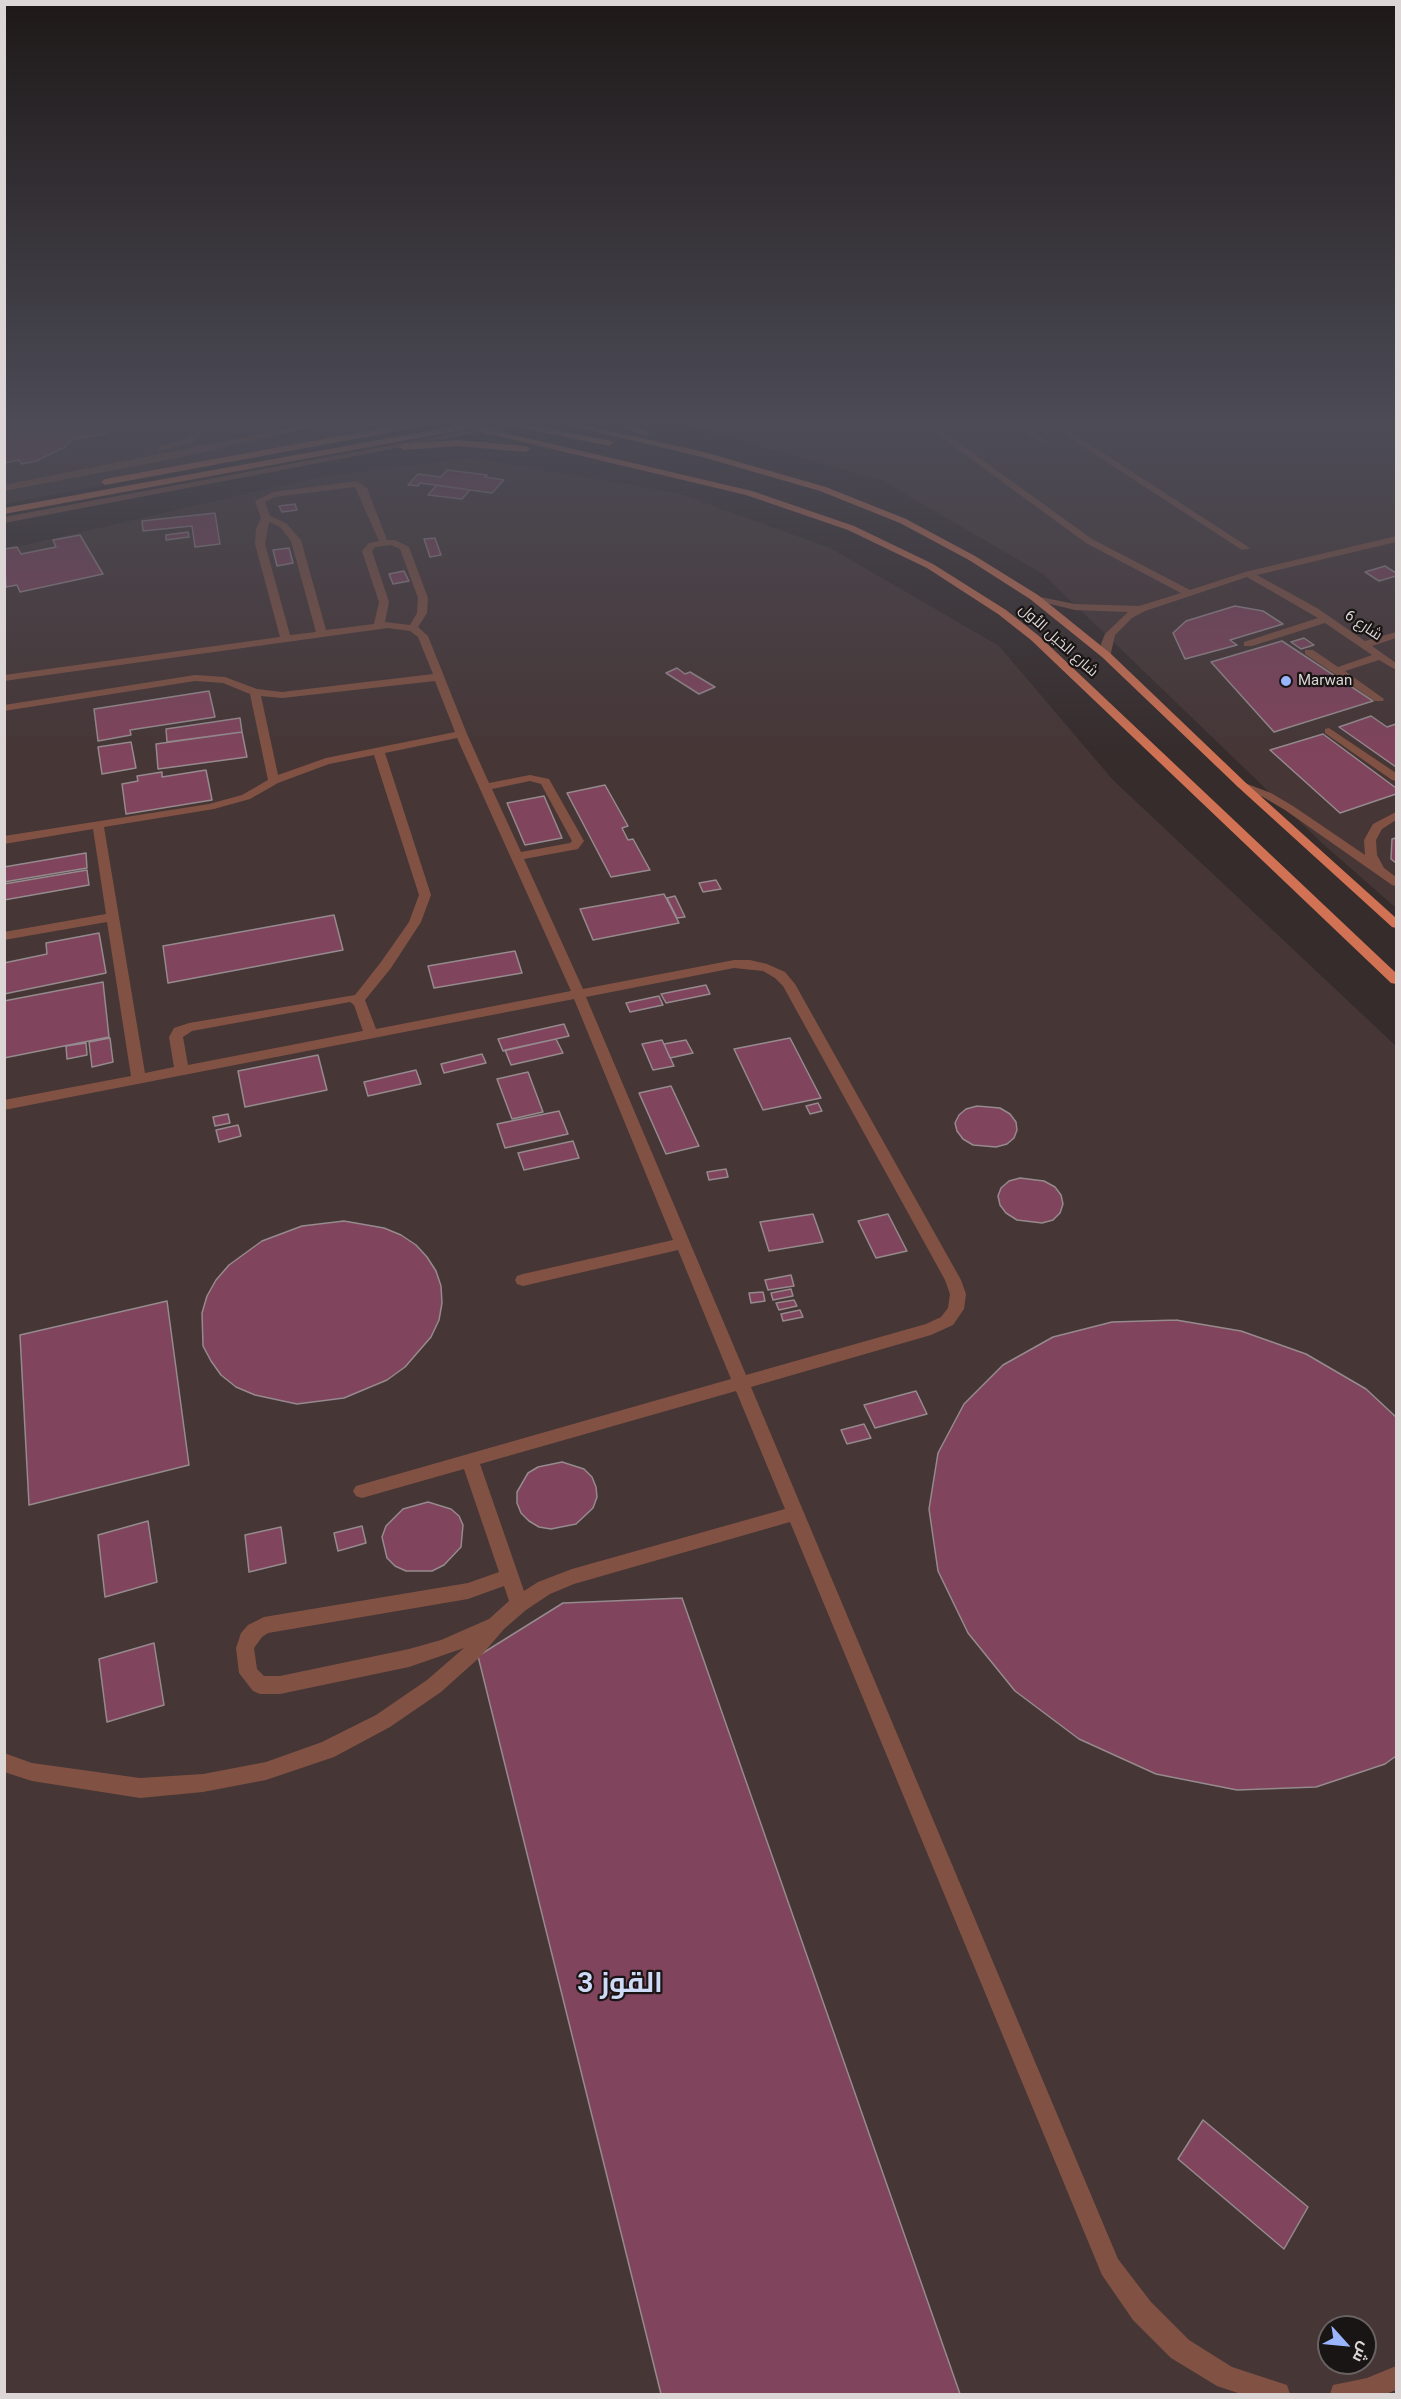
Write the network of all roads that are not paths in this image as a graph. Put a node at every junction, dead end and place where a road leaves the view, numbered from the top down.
1 (261, 532) edge
2 (289, 532) edge
3 (380, 532) edge
4 (857, 532) edge
5 (925, 532) edge
6 (1077, 532) edge
7 (1220, 532) edge
8 (1396, 539) edge
9 (384, 543) junction
10 (1245, 548) dead end
11 (1330, 556) junction
12 (1263, 570) junction
13 (1273, 576) junction
14 (1253, 577) junction
15 (1191, 594) junction
16 (1034, 597) junction
17 (1142, 609) junction
18 (1313, 610) junction
19 (1326, 619) junction
20 (379, 626) junction
21 (413, 628) junction
22 (322, 634) junction
23 (1396, 634) edge
24 (286, 639) junction
25 (1248, 644) dead end
26 (1364, 645) junction
27 (1309, 652) dead end
28 (1106, 655) junction
29 (1380, 656) junction
30 (1396, 667) edge
31 (1336, 670) junction
32 (438, 677) junction
33 (4, 678) edge
34 (255, 692) junction
35 (1379, 699) dead end
36 (4, 708) edge
37 (1329, 731) dead end
38 (461, 734) junction
39 (378, 749) junction
40 (1396, 778) edge
41 (274, 781) junction
42 (1242, 785) junction
43 (484, 787) junction
44 (1396, 815) edge
45 (98, 825) junction
46 (4, 840) edge
47 (516, 857) junction
48 (1380, 870) junction
49 (1396, 882) edge
50 (113, 917) junction
51 (1396, 924) edge
52 (4, 936) edge
53 (1396, 980) edge
54 (579, 995) junction
55 (358, 1000) junction
56 (371, 1034) junction
57 (182, 1071) junction
58 (139, 1079) junction
59 (4, 1105) edge
60 (683, 1243) junction
61 (523, 1280) dead end
62 (741, 1383) junction
63 (470, 1460) junction
64 (362, 1491) dead end
65 (795, 1514) junction
66 (509, 1576) junction
67 (519, 1604) junction
68 (497, 1623) junction
69 (4, 1762) edge
70 (1396, 2378) edge
71 (1278, 2394) edge
72 (1342, 2394) edge

1 - 24 street
2 - 22 street
3 - 9 street
4 - 53 main road, شارع الخيل الأول
5 - 16 main road, شارع الخيل الأول
6 - 15 street
7 - 10 street
8 - 11 street
9 - 20 street
9 - 21 street
11 - 12 street
11 - 13 street
12 - 13 street, شارع 6
12 - 14 street
13 - 14 street
13 - 18 street, شارع 6
14 - 15 street
14 - 18 street, شارع 6
15 - 17 street
16 - 17 street
16 - 28 main road, شارع الخيل الأول
17 - 28 street
18 - 19 street, شارع 6
19 - 25 street
19 - 26 street, شارع 6
20 - 21 street
20 - 22 street
21 - 32 street
22 - 24 street
23 - 26 street
24 - 33 street
26 - 29 street, شارع 6
27 - 31 street
28 - 42 main road, شارع الخيل الأول
29 - 30 street, شارع 6
29 - 31 street
31 - 35 street
32 - 34 street
32 - 38 street
34 - 36 street
34 - 41 street
37 - 40 street
38 - 39 street
38 - 43 street
39 - 41 street
39 - 55 street
41 - 45 street
42 - 48 street
42 - 51 main road, شارع الخيل الأول
43 - 47 street
43 - 47 street
44 - 48 street
45 - 46 street
45 - 50 street
47 - 54 street
48 - 49 street
50 - 52 street
50 - 58 street
54 - 56 street
54 - 60 street
54 - 62 street
55 - 56 street
55 - 57 street
56 - 57 street
57 - 58 street
58 - 59 street
60 - 61 street
60 - 62 street
62 - 63 street
62 - 65 street
63 - 64 street
63 - 66 street
65 - 67 street
65 - 71 street
66 - 67 street
66 - 68 street
67 - 68 street
68 - 69 street
70 - 72 street

